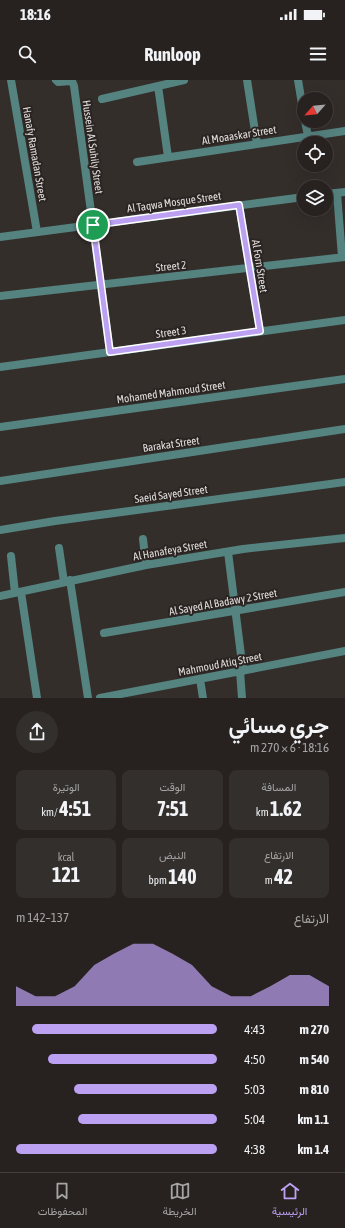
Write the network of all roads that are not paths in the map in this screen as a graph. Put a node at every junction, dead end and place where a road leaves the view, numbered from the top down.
1 (11, 80) edge
2 (56, 80) edge
3 (184, 80) edge
4 (247, 80) edge
5 (298, 80) edge
6 (158, 86) junction
7 (300, 92) edge
8 (102, 99) dead end
9 (306, 128) edge
10 (345, 131) edge
11 (308, 136) joint
12 (297, 138) edge
13 (257, 144) junction
14 (168, 157) junction
15 (137, 162) dead end
16 (341, 192) edge
17 (297, 198) edge
18 (239, 205) junction
19 (93, 225) junction
20 (38, 232) junction
21 (0, 237) edge
22 (344, 257) edge
23 (249, 268) junction
24 (101, 285) junction
25 (0, 296) edge
26 (345, 320) edge
27 (260, 331) junction
28 (110, 352) junction
29 (0, 367) edge
30 (345, 379) edge
31 (0, 427) edge
32 (345, 430) edge
33 (0, 481) edge
34 (345, 482) edge
35 (0, 530) edge
36 (345, 538) edge
37 (143, 539) dead end
38 (59, 548) dead end
39 (228, 552) junction
40 (11, 556) dead end
41 (146, 565) junction
42 (67, 581) junction
43 (18, 592) junction
44 (345, 592) edge
45 (0, 596) edge
46 (235, 611) junction
47 (104, 633) dead end
48 (345, 651) edge
49 (242, 671) junction
50 (200, 679) junction
51 (142, 694) edge
52 (37, 698) edge
53 (88, 698) edge
54 (100, 698) edge
55 (203, 698) edge
56 (242, 698) edge

1 - 20 street, Hanafy Ramadan Street
2 - 19 street, Hussein Al Suhily Street
3 - 6 street
4 - 13 street
5 - 7 street
6 - 8 street
6 - 14 street
9 - 11 street
10 - 11 street, Al Moaaskar Street
12 - 13 street, Al Moaaskar Street
13 - 14 street, Al Moaaskar Street
14 - 15 street, Al Moaaskar Street
16 - 22 street
17 - 18 street, Al Taqwa Mosque Street
18 - 19 street, Al Taqwa Mosque Street
18 - 23 street, Al Forn Street
19 - 20 street, Al Taqwa Mosque Street
19 - 24 street, Hussein Al Suhily Street
20 - 21 street, Al Taqwa Mosque Street
22 - 23 street, Street 2
23 - 24 street, Street 2
23 - 27 street, Al Forn Street
24 - 25 street, Street 2
24 - 28 street, Hussein Al Suhily Street
26 - 27 street, Street 3
27 - 28 street, Street 3
28 - 29 street, Street 3
30 - 31 street, Mohamed Mahmoud Street
32 - 33 street, Barakat Street
34 - 35 street, Saeid Sayed Street
36 - 39 street, Al Hanafeya Street
37 - 41 street
38 - 42 street
39 - 41 street, Al Hanafeya Street
39 - 46 street
40 - 43 street
41 - 42 street, Al Hanafeya Street
42 - 43 street, Al Hanafeya Street
42 - 53 street
43 - 45 street, Al Hanafeya Street
43 - 52 street
44 - 46 street, Al Sayed Al Badawy 2 Street
46 - 47 street, Al Sayed Al Badawy 2 Street
46 - 49 street
48 - 49 street, Mahmoud Atiq Street
49 - 50 street, Mahmoud Atiq Street
49 - 56 street
50 - 51 street, Mahmoud Atiq Street
50 - 55 street
51 - 54 street, Mahmoud Atiq Street

